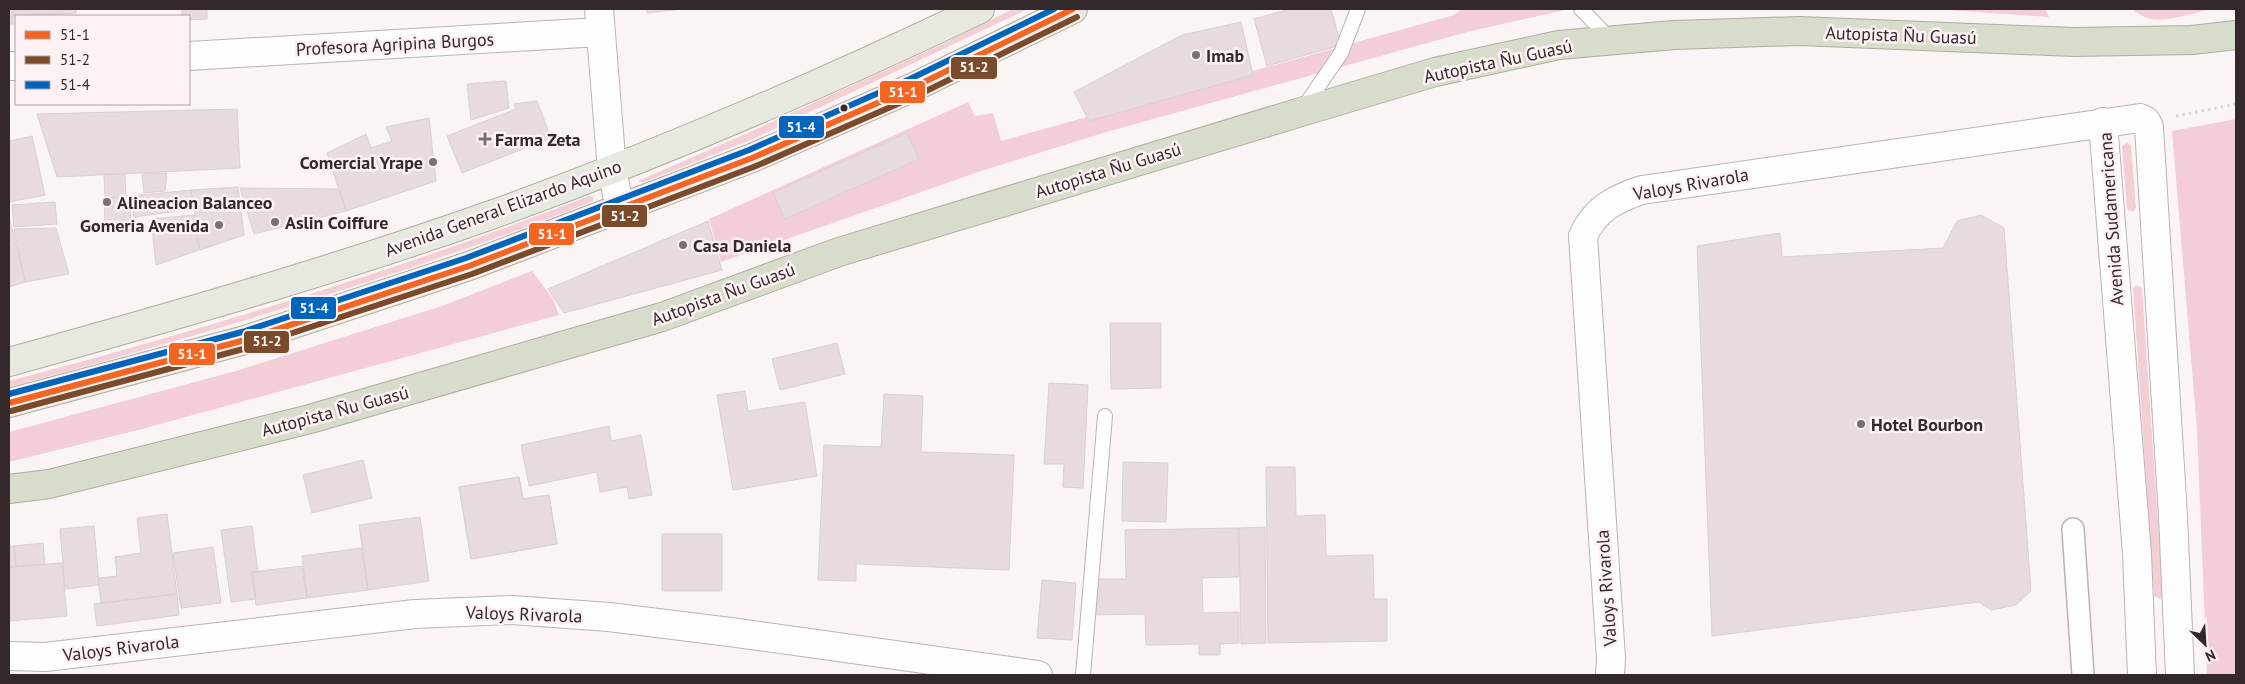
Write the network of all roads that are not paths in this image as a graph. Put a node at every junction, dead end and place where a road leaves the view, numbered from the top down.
1 (980, 9) edge
2 (1073, 9) edge
3 (1358, 9) edge
4 (1581, 9) edge
5 (600, 20) edge
6 (2236, 34) edge
7 (1611, 40) junction
8 (190, 56) edge
9 (1300, 112) junction
10 (2103, 122) junction
11 (612, 170) junction
12 (620, 209) junction
13 (9, 362) edge
14 (9, 403) edge
15 (1105, 416) dead end
16 (9, 489) edge
17 (2073, 529) dead end
18 (2179, 646) junction
19 (9, 656) edge
20 (2141, 662) edge
21 (1031, 675) edge
22 (1083, 675) edge
23 (1610, 675) edge
24 (2083, 675) edge
25 (2180, 675) edge

1 - 11 main road, Avenida General Elizardo Aquino
2 - 12 main road
3 - 9 lane
4 - 7 lane
5 - 8 street, Profesora Agripina Burgos
5 - 11 street
6 - 7 highway, Autopista Ñu Guasú
7 - 9 highway, Autopista Ñu Guasú
9 - 16 highway, Autopista Ñu Guasú
10 - 18 street, Avenida Sudamericana
10 - 20 street, Avenida Sudamericana
10 - 23 street, Valoys Rivarola
11 - 12 street
11 - 13 main road, Avenida General Elizardo Aquino
12 - 14 main road
15 - 22 lane
17 - 24 street
18 - 20 street
18 - 25 street
19 - 21 street, Valoys Rivarola

